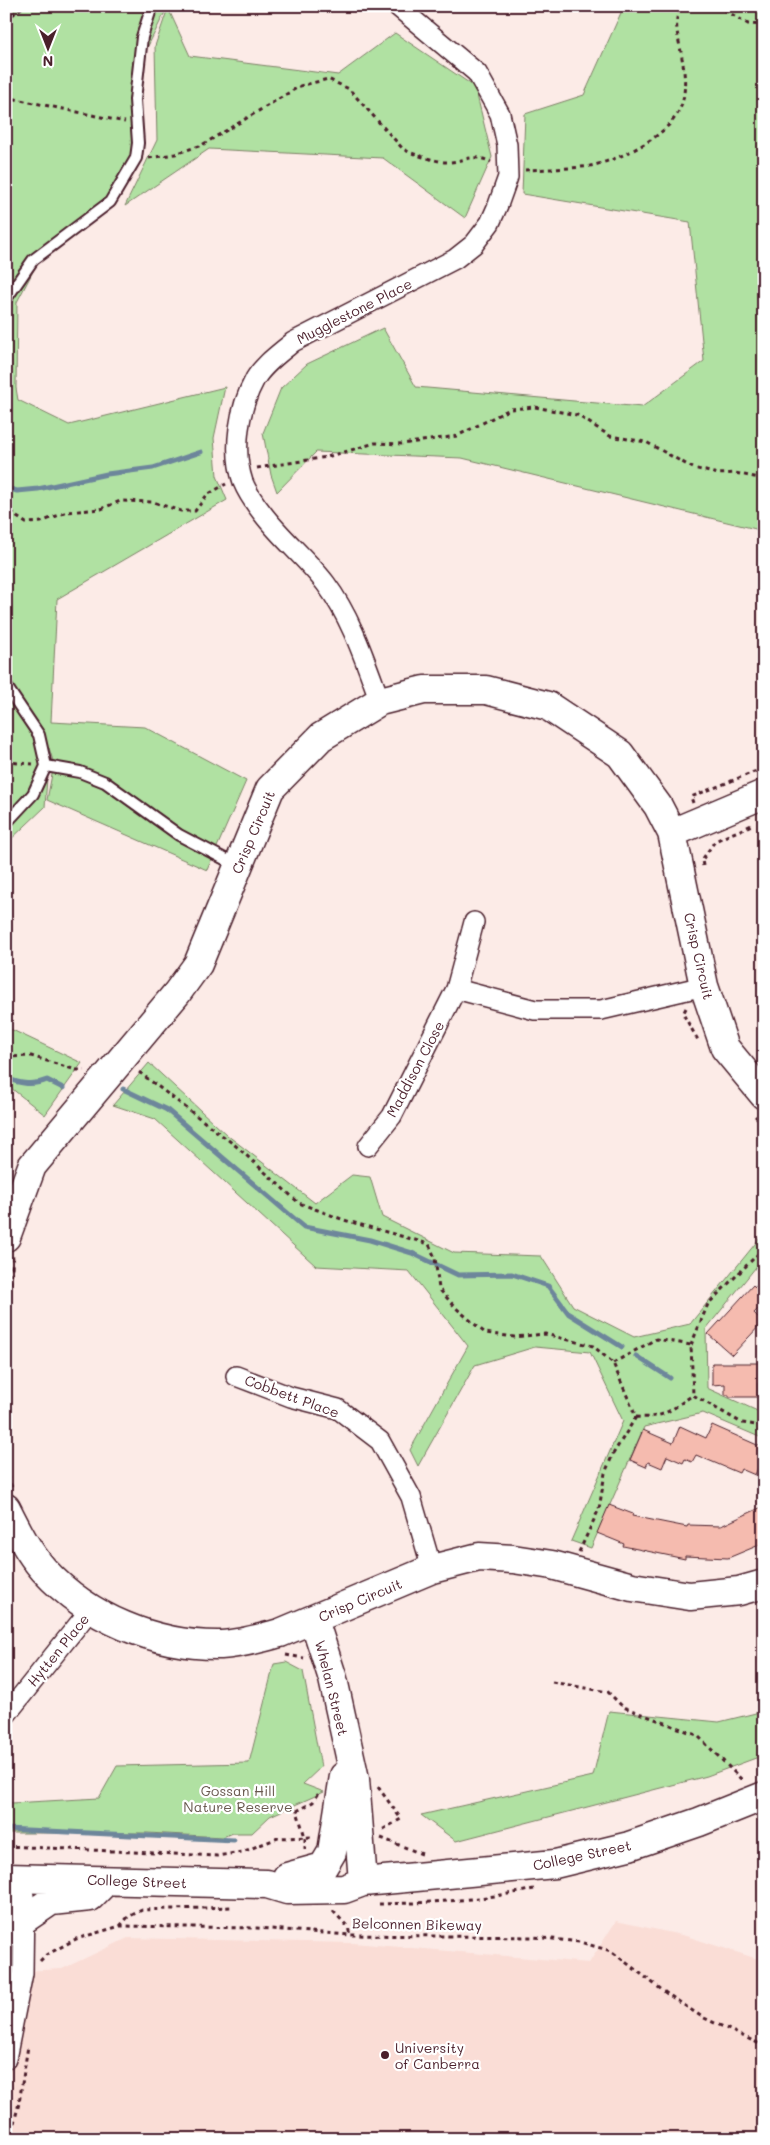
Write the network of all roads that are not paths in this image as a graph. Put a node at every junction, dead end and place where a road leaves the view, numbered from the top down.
1 (152, 6) edge
2 (397, 6) edge
3 (6, 299) edge
4 (6, 686) edge
5 (380, 701) junction
6 (46, 766) junction
7 (764, 794) edge
8 (6, 823) edge
9 (672, 832) junction
10 (239, 866) junction
11 (474, 922) dead end
12 (695, 988) junction
13 (456, 989) junction
14 (758, 1104) edge
15 (368, 1146) dead end
16 (10, 1245) edge
17 (236, 1376) dead end
18 (9, 1499) edge
19 (432, 1569) junction
20 (764, 1584) edge
21 (90, 1610) junction
22 (314, 1620) junction
23 (6, 1715) edge
24 (349, 1757) junction
25 (756, 1791) edge
26 (12, 1878) edge
27 (107, 1880) junction
28 (277, 1881) junction
29 (363, 1882) junction
30 (15, 1930) edge
31 (6, 2001) edge
32 (10, 2039) junction
33 (6, 2059) edge

1 - 3 lane
2 - 5 street, Mugglestone Place
4 - 6 lane
5 - 9 street, Crisp Circuit
5 - 10 street, Crisp Circuit
6 - 8 lane
6 - 10 lane
7 - 9 street
9 - 12 street, Crisp Circuit
10 - 16 street, Crisp Circuit
11 - 13 street, Maddison Close
12 - 13 street
12 - 14 street, Crisp Circuit
13 - 15 street, Maddison Close
17 - 19 street, Cobbett Place
18 - 21 street, Crisp Circuit
19 - 20 street, Crisp Circuit
19 - 22 street, Crisp Circuit
21 - 22 street, Crisp Circuit
21 - 23 street, Hytten Place
22 - 24 street, Whelan Street
24 - 28 street, Whelan Street
24 - 29 street, Whelan Street
25 - 29 street, College Street
26 - 27 street, College Street
26 - 30 street
26 - 30 street
27 - 28 street, College Street
27 - 30 street
28 - 29 street, College Street
30 - 32 street
31 - 32 street
32 - 33 street

